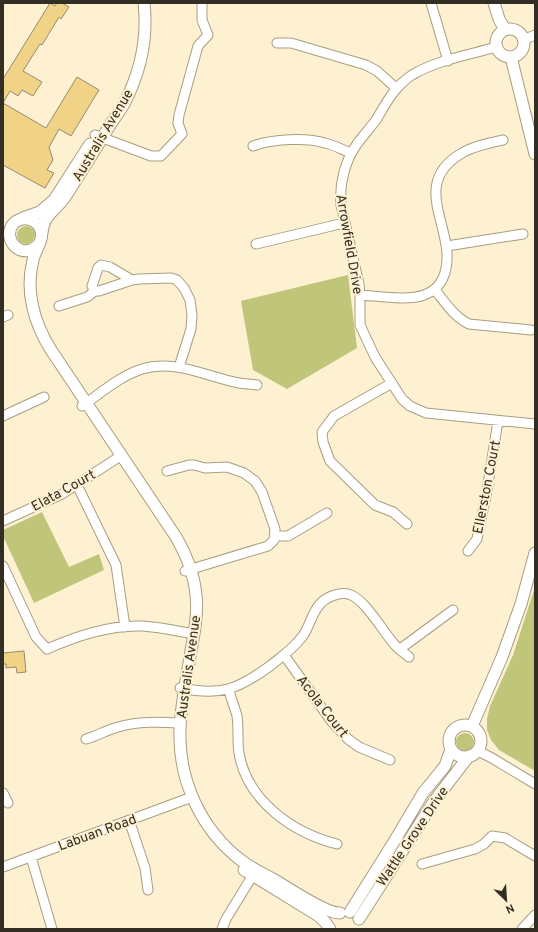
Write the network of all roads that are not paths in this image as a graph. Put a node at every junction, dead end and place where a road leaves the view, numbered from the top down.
1 (137, 3) edge
2 (144, 3) edge
3 (202, 3) edge
4 (431, 3) edge
5 (494, 3) edge
6 (505, 30) junction
7 (535, 35) edge
8 (523, 40) junction
9 (277, 44) dead end
10 (496, 47) junction
11 (511, 57) junction
12 (448, 61) junction
13 (396, 88) junction
14 (99, 136) junction
15 (502, 140) dead end
16 (254, 146) dead end
17 (351, 153) junction
18 (535, 154) edge
19 (13, 222) edge
20 (344, 223) junction
21 (523, 234) dead end
22 (3, 239) edge
23 (41, 239) junction
24 (256, 244) dead end
25 (447, 246) junction
26 (16, 248) junction
27 (132, 280) junction
28 (435, 290) junction
29 (95, 291) junction
30 (360, 295) junction
31 (59, 306) dead end
32 (531, 330) dead end
33 (179, 367) junction
34 (392, 383) junction
35 (257, 385) dead end
36 (44, 397) dead end
37 (84, 405) junction
38 (3, 416) edge
39 (498, 421) junction
40 (535, 424) edge
41 (119, 456) junction
42 (167, 472) dead end
43 (77, 484) junction
44 (327, 513) dead end
45 (3, 521) edge
46 (407, 524) dead end
47 (276, 536) junction
48 (468, 551) dead end
49 (535, 553) edge
50 (3, 566) edge
51 (188, 570) junction
52 (453, 610) dead end
53 (125, 627) junction
54 (191, 633) junction
55 (400, 649) junction
56 (284, 655) junction
57 (409, 657) dead end
58 (182, 689) junction
59 (228, 690) junction
60 (177, 723) junction
61 (472, 726) junction
62 (86, 739) dead end
63 (451, 749) junction
64 (473, 753) junction
65 (390, 760) dead end
66 (535, 784) edge
67 (3, 793) edge
68 (189, 798) junction
69 (8, 803) dead end
70 (129, 820) junction
71 (337, 844) dead end
72 (535, 856) edge
73 (31, 857) junction
74 (422, 864) dead end
75 (3, 867) edge
76 (254, 873) junction
77 (148, 890) dead end
78 (345, 913) junction
79 (535, 915) edge
80 (360, 924) edge
81 (52, 929) edge
82 (222, 929) edge
83 (330, 929) edge
84 (522, 929) edge

1 - 14 street, Australis Avenue
2 - 14 street, Australis Avenue
3 - 14 street
4 - 12 street
5 - 6 street
6 - 8 street
6 - 10 street
7 - 8 street
8 - 11 street
9 - 13 street
10 - 11 street
10 - 12 street, Arrowfield Drive
11 - 18 street
12 - 13 street, Arrowfield Drive
13 - 17 street, Arrowfield Drive
14 - 19 street, Australis Avenue
14 - 23 street, Australis Avenue
15 - 25 street
16 - 17 street
17 - 20 street, Arrowfield Drive
19 - 23 street
19 - 26 street
20 - 24 street
20 - 30 street, Arrowfield Drive
21 - 25 street
22 - 26 street
23 - 26 street
23 - 37 street, Australis Avenue
25 - 28 street
26 - 37 street, Australis Avenue
27 - 29 street
27 - 29 street
27 - 33 street
28 - 30 street
28 - 32 street
29 - 31 street
30 - 34 street, Arrowfield Drive
33 - 35 street
33 - 37 street
34 - 39 street, Arrowfield Drive
34 - 46 street
36 - 38 street
37 - 41 street, Australis Avenue
39 - 40 street, Arrowfield Drive
39 - 48 street, Ellerston Court
41 - 43 street, Elata Court
41 - 51 street, Australis Avenue
42 - 47 street
43 - 45 street, Elata Court
43 - 53 street
44 - 47 street
47 - 51 street
49 - 61 street
50 - 53 street
51 - 54 street, Australis Avenue
52 - 55 street
53 - 54 street
54 - 58 street, Australis Avenue
55 - 56 street
55 - 57 street
56 - 59 street
56 - 65 street, Acola Court
58 - 59 street
58 - 60 street, Australis Avenue
59 - 71 street
60 - 62 street
60 - 68 street, Australis Avenue
61 - 63 street
61 - 64 street
63 - 64 street
63 - 78 street, Wattle Grove Drive
64 - 66 street
64 - 80 street, Wattle Grove Drive
67 - 69 street
68 - 70 street, Labuan Road
68 - 76 street, Australis Avenue
70 - 73 street, Labuan Road
70 - 77 street
72 - 74 street
73 - 75 street, Labuan Road
73 - 81 street
76 - 78 street, Australis Avenue
76 - 82 street
76 - 83 street, Australis Avenue
78 - 80 street
78 - 83 street, Wattle Grove Drive
79 - 84 street

